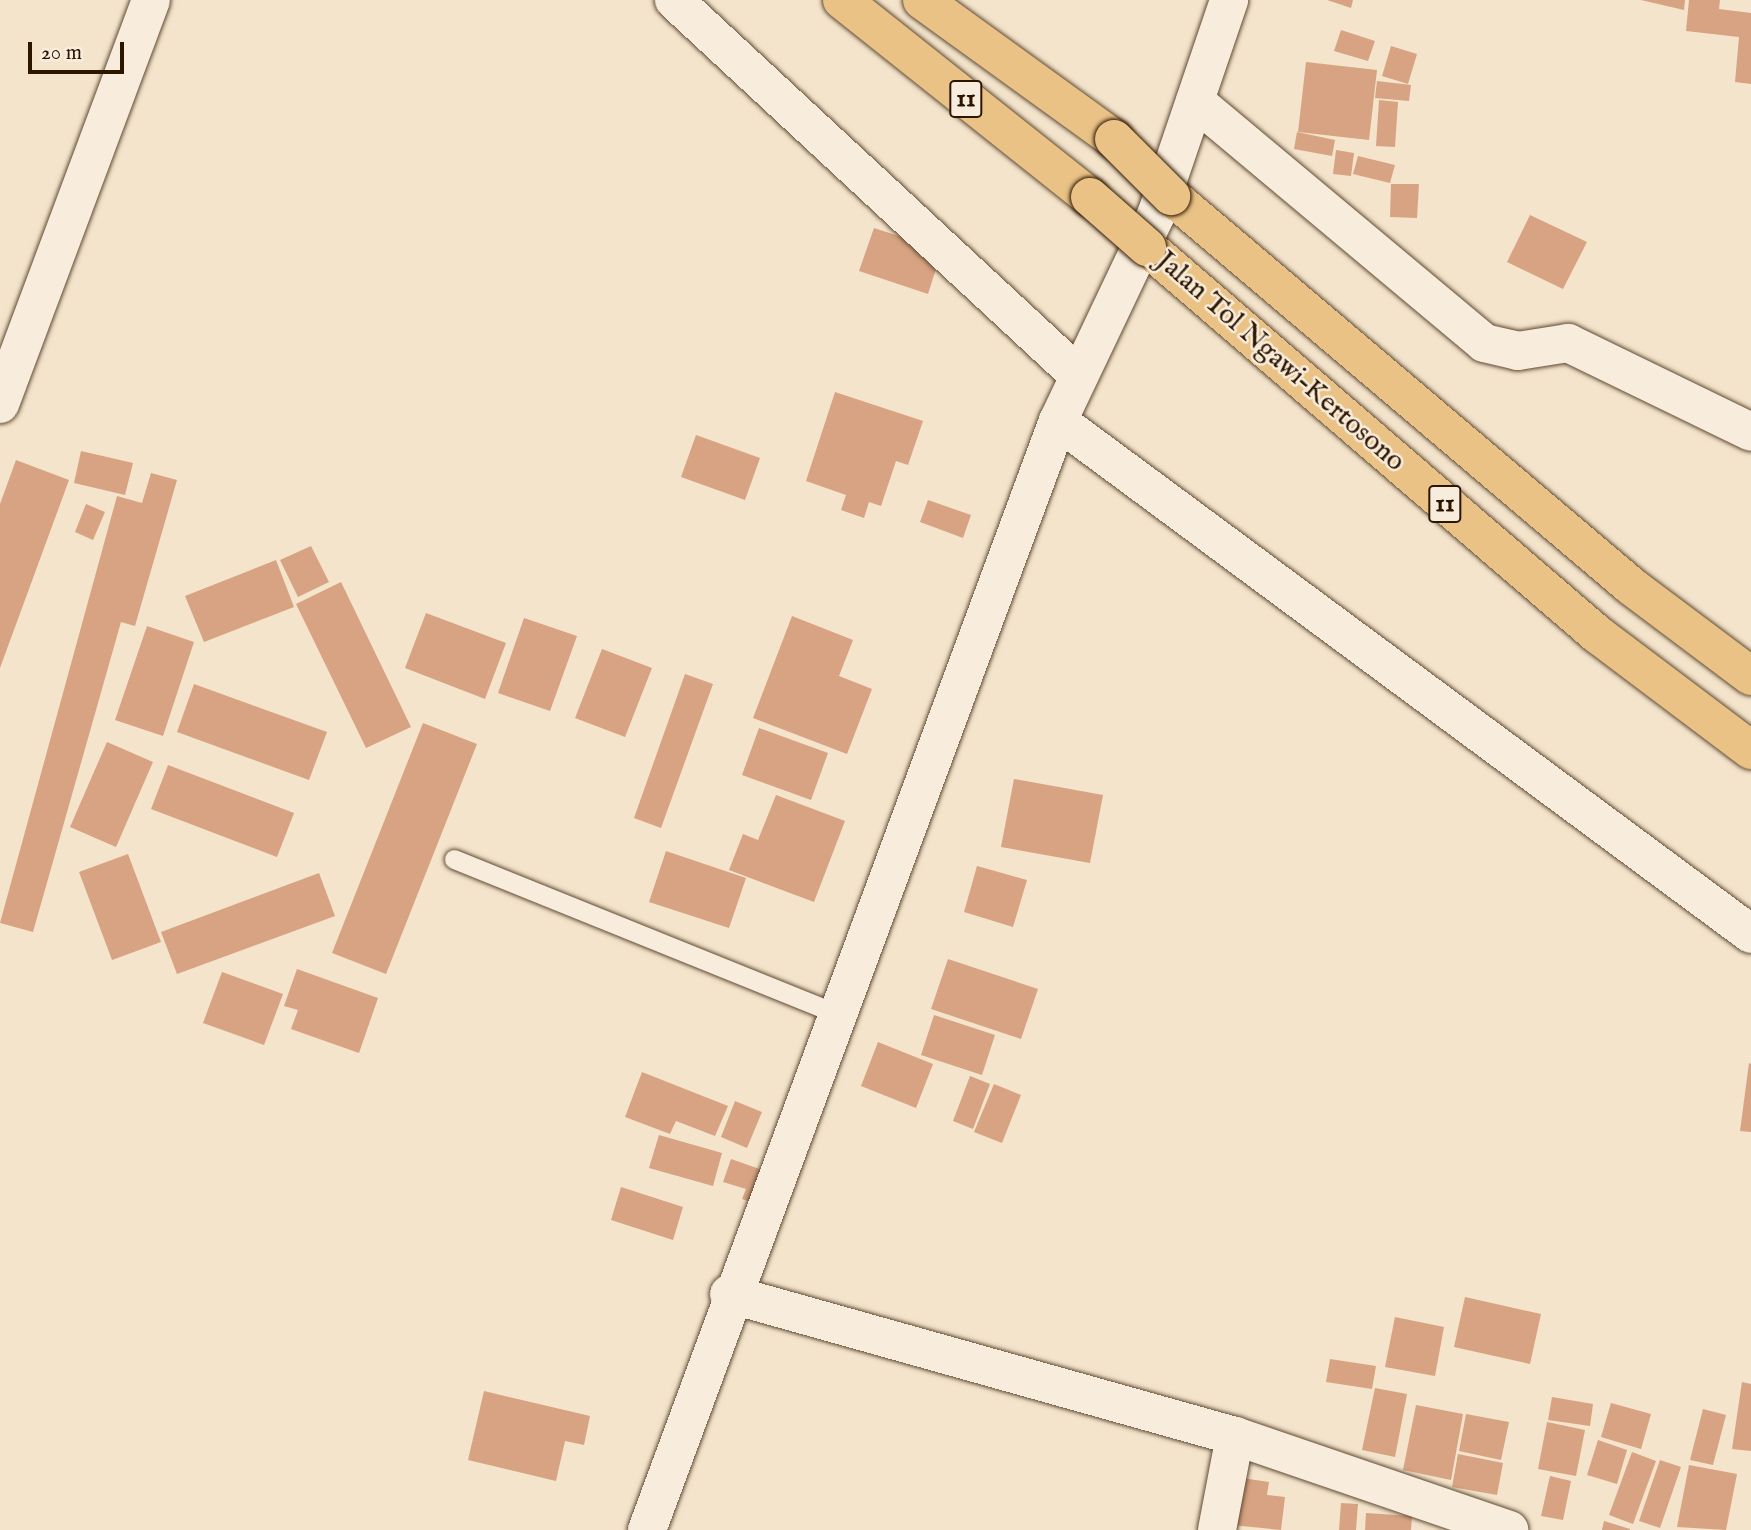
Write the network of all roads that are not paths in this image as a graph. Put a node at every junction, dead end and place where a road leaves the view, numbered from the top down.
1 (151, 0) edge
2 (674, 0) edge
3 (842, 0) edge
4 (922, 0) edge
5 (1229, 0) edge
6 (1195, 101) junction
7 (1077, 374) junction
8 (0, 404) edge
9 (1058, 421) junction
10 (1751, 432) edge
11 (1751, 676) edge
12 (1751, 750) edge
13 (454, 859) dead end
14 (1751, 934) edge
15 (842, 1016) junction
16 (729, 1294) junction
17 (1235, 1436) junction
18 (647, 1530) edge
19 (1217, 1530) edge
20 (1509, 1530) edge

1 - 8 street
2 - 7 street
3 - 12 highway, Jalan Tol Ngawi–Kertosono / 11, bridge
4 - 11 highway, Jalan Tol Ngawi–Kertosono / 11, bridge
5 - 6 street
6 - 7 street
6 - 10 street
7 - 9 street
9 - 14 street
9 - 15 street
13 - 15 lane
15 - 16 street
16 - 17 street
16 - 18 street
17 - 19 street
17 - 20 street

